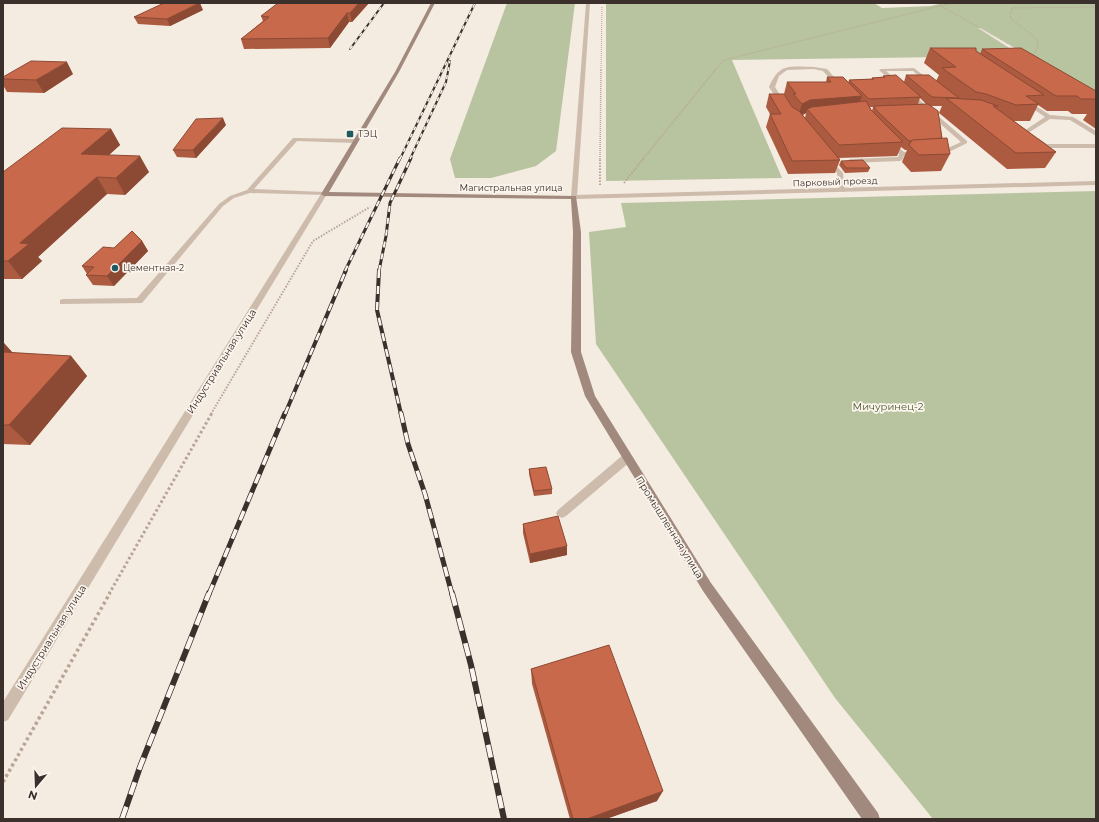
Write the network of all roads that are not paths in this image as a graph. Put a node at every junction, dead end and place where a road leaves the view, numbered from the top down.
1 (433, 3) edge
2 (588, 3) edge
3 (937, 88) edge
4 (843, 90) edge
5 (1016, 95) edge
6 (919, 109) edge
7 (926, 109) junction
8 (934, 109) edge
9 (788, 111) edge
10 (1049, 117) junction
11 (1070, 118) junction
12 (1083, 118) dead end
13 (1019, 129) edge
14 (1026, 132) junction
15 (1096, 134) edge
16 (885, 137) edge
17 (355, 141) junction
18 (1096, 146) edge
19 (924, 152) edge
20 (932, 152) edge
21 (902, 154) junction
22 (826, 156) edge
23 (830, 162) junction
24 (838, 162) edge
25 (846, 162) edge
26 (1096, 184) edge
27 (249, 191) junction
28 (843, 191) junction
29 (324, 194) junction
30 (574, 197) junction
31 (64, 302) dead end
32 (627, 458) junction
33 (562, 512) dead end
34 (3, 715) edge
35 (872, 819) edge

1 - 17 main road, Индустриальная улица
2 - 30 street, Магистральная улица
3 - 7 street
4 - 9 street
5 - 10 street
6 - 7 street
7 - 8 street
7 - 20 street
10 - 11 street
10 - 14 street
11 - 12 street
11 - 15 street
13 - 14 street
14 - 18 street
16 - 21 street
17 - 27 street
17 - 29 main road, Индустриальная улица
19 - 21 street
21 - 25 street
22 - 23 street
23 - 24 street
23 - 28 street
26 - 28 street, Парковый проезд
27 - 29 street
27 - 31 street
28 - 30 street, Парковый проезд
29 - 30 main road, Магистральная улица
29 - 34 street, Индустриальная улица
30 - 32 main road, Промышленная улица
32 - 33 street
32 - 35 main road, Промышленная улица

